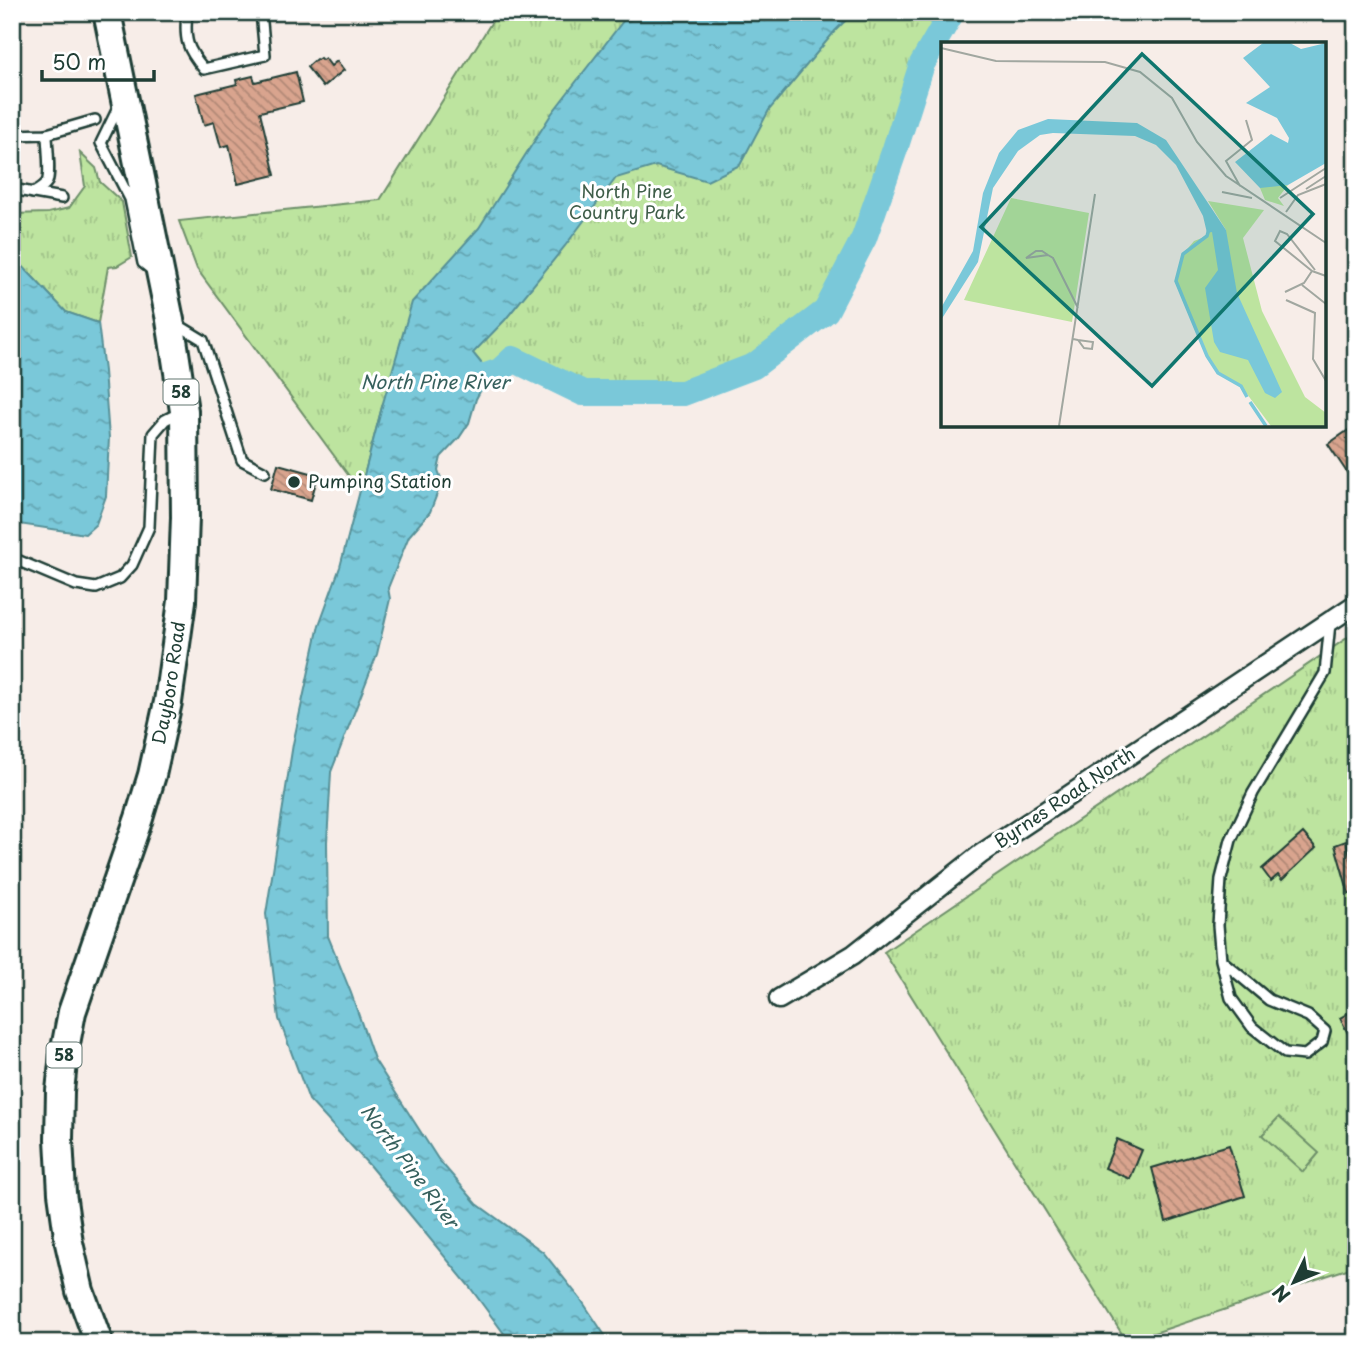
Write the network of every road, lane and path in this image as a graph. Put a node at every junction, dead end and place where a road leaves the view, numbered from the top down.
1 (107, 12) edge
2 (187, 12) edge
3 (261, 12) edge
4 (95, 120) dead end
5 (47, 134) junction
6 (12, 135) edge
7 (12, 189) edge
8 (33, 193) junction
9 (62, 198) dead end
10 (170, 320) junction
11 (184, 411) junction
12 (265, 472) dead end
13 (12, 558) edge
14 (1356, 604) edge
15 (1331, 621) junction
16 (1221, 960) junction
17 (779, 999) dead end
18 (99, 1343) edge

1 - 10 main road, Dayboro Road / 58
2 - 3 lane
4 - 5 lane
5 - 6 lane
5 - 8 lane
7 - 8 lane
8 - 9 lane
10 - 11 main road, Dayboro Road / 58
10 - 12 lane
11 - 13 lane
11 - 18 main road, Dayboro Road / 58
14 - 15 street, Byrnes Road North
15 - 16 lane
15 - 17 street, Byrnes Road North
16 - 16 lane

